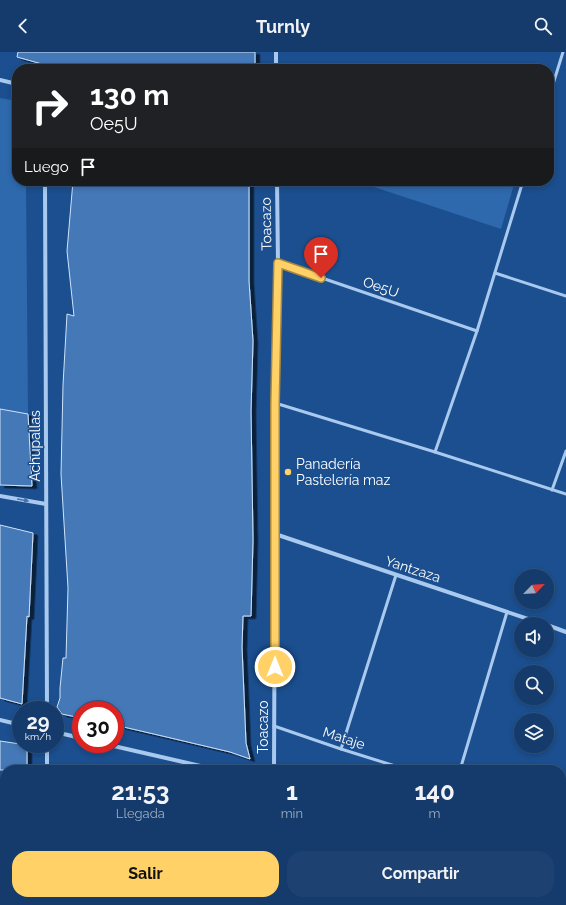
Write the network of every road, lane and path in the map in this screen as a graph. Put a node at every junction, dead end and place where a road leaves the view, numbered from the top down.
1 (276, 52) edge
2 (563, 52) edge
3 (276, 64) edge
4 (0, 80) edge
5 (554, 81) edge
6 (12, 83) edge
7 (45, 186) edge
8 (277, 186) edge
9 (521, 186) edge
10 (278, 263) junction
11 (495, 273) junction
12 (566, 296) edge
13 (477, 331) junction
14 (275, 403) junction
15 (566, 451) edge
16 (434, 452) junction
17 (552, 490) junction
18 (566, 494) edge
19 (0, 496) edge
20 (46, 504) junction
21 (276, 534) junction
22 (396, 575) junction
23 (506, 612) junction
24 (521, 617) edge
25 (554, 628) edge
26 (566, 632) edge
27 (47, 701) edge
28 (0, 720) edge
29 (12, 722) edge
30 (274, 726) junction
31 (124, 748) edge
32 (341, 749) junction
33 (47, 753) edge
34 (47, 765) edge
35 (196, 765) edge
36 (274, 765) edge
37 (392, 765) edge
38 (461, 765) edge

1 - 3 street
2 - 5 lane
4 - 6 street
7 - 20 street, Achupallas
8 - 10 street, Toacazo
9 - 11 lane
10 - 13 lane, Oe5U
10 - 14 street, Toacazo
11 - 12 lane
11 - 13 lane
13 - 16 lane
14 - 16 lane
14 - 21 street, Toacazo
15 - 17 lane
16 - 17 lane
17 - 18 lane
19 -> 20 street
20 - 27 street, Achupallas
21 - 22 street, Yantzaza
21 - 30 street, Toacazo
22 - 23 street, Yantzaza
22 - 32 lane
23 - 24 street, Yantzaza
23 - 38 lane
25 - 26 street
28 - 29 street
30 - 32 lane, Mataje
30 - 36 street, Toacazo
31 - 35 street
32 - 37 lane, Mataje
33 - 34 street

